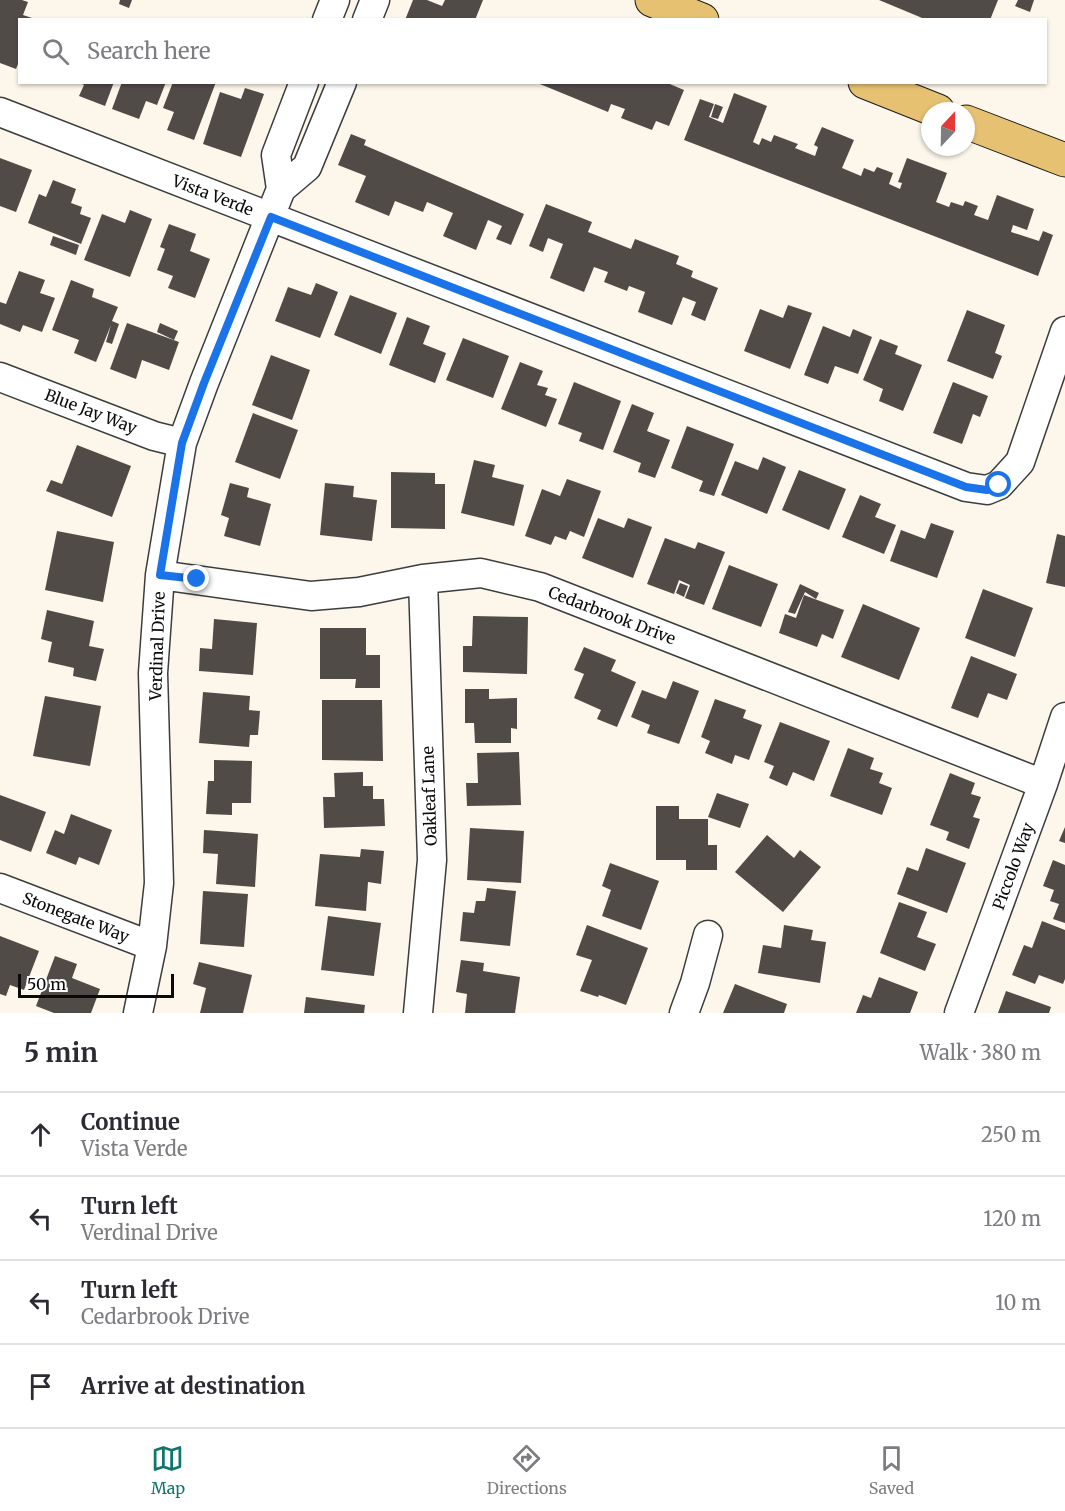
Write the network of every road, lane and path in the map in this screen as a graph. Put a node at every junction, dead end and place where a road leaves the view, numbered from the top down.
1 (335, 0) edge
2 (375, 0) edge
3 (652, 0) edge
4 (328, 18) edge
5 (368, 18) edge
6 (697, 18) edge
7 (303, 84) edge
8 (341, 84) edge
9 (870, 84) edge
10 (921, 104) edge
11 (0, 112) edge
12 (975, 125) edge
13 (1065, 160) edge
14 (281, 189) junction
15 (271, 217) junction
16 (1065, 331) edge
17 (0, 377) edge
18 (182, 443) junction
19 (160, 575) junction
20 (423, 579) junction
21 (1065, 717) edge
22 (1043, 784) junction
23 (0, 888) edge
24 (708, 935) dead end
25 (152, 946) junction
26 (138, 1013) edge
27 (418, 1013) edge
28 (684, 1013) edge
29 (959, 1013) edge

1 - 4 street
2 - 5 street
3 - 6 main road
7 - 14 street, Verdinal Drive
8 - 14 street
9 - 10 main road
11 - 15 street, Vista Verde
12 - 13 main road
14 - 15 street, Verdinal Drive
15 - 16 street, Vista Verde
15 - 18 street, Verdinal Drive
17 - 18 street, Blue Jay Way
18 - 19 street, Verdinal Drive
19 - 20 street, Cedarbrook Drive
19 - 25 street, Verdinal Drive
20 - 22 street, Cedarbrook Drive
20 - 27 street, Oakleaf Lane
21 - 22 street, Piccolo Way
22 - 29 street, Piccolo Way
23 - 25 street, Stonegate Way
24 - 28 street
25 - 26 street, Verdinal Drive

